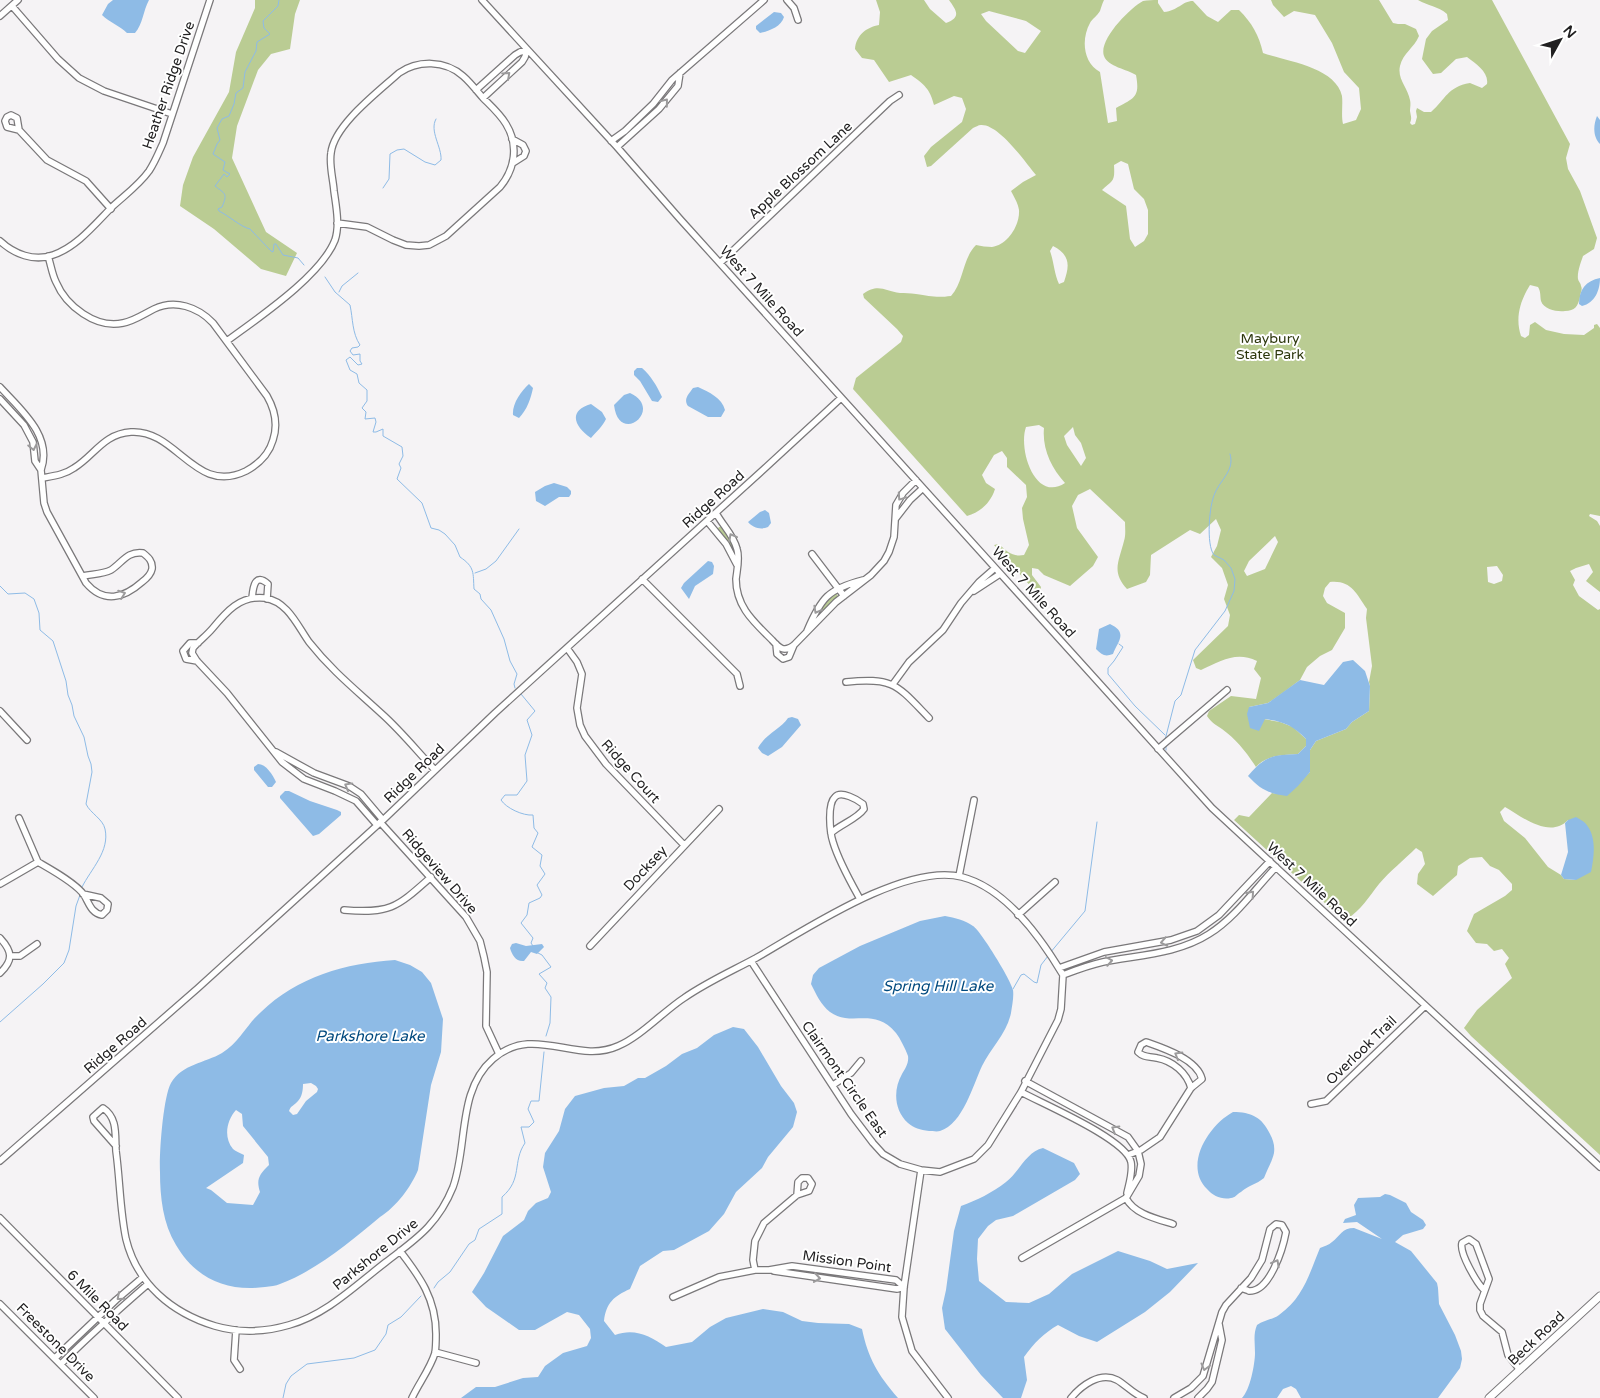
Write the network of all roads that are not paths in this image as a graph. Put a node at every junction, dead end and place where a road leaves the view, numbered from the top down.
1 (18, 0) edge
2 (210, 0) edge
3 (482, 0) edge
4 (764, 0) edge
5 (787, 0) edge
6 (12, 6) junction
7 (0, 16) edge
8 (798, 20) dead end
9 (527, 50) junction
10 (680, 73) junction
11 (476, 90) junction
12 (899, 95) dead end
13 (483, 98) junction
14 (643, 113) junction
15 (172, 114) junction
16 (648, 119) junction
17 (19, 130) dead end
18 (512, 139) junction
19 (611, 141) junction
20 (617, 147) junction
21 (514, 163) junction
22 (111, 209) junction
23 (337, 223) junction
24 (0, 241) edge
25 (48, 256) junction
26 (720, 263) junction
27 (227, 341) junction
28 (0, 387) edge
29 (841, 398) junction
30 (0, 399) edge
31 (30, 420) junction
32 (24, 425) junction
33 (41, 470) junction
34 (42, 478) junction
35 (916, 480) junction
36 (923, 488) junction
37 (716, 513) junction
38 (896, 518) junction
39 (707, 521) junction
40 (812, 554) dead end
41 (737, 565) junction
42 (995, 568) junction
43 (1000, 574) junction
44 (84, 576) junction
45 (642, 579) junction
46 (866, 579) junction
47 (838, 588) junction
48 (972, 592) junction
49 (844, 596) junction
50 (252, 598) junction
51 (267, 599) junction
52 (806, 633) junction
53 (198, 643) junction
54 (776, 644) junction
55 (794, 645) junction
56 (567, 648) junction
57 (197, 661) junction
58 (846, 682) dead end
59 (893, 684) junction
60 (740, 686) dead end
61 (1227, 690) dead end
62 (0, 711) edge
63 (930, 718) dead end
64 (27, 740) dead end
65 (1158, 749) junction
66 (275, 751) junction
67 (435, 770) junction
68 (323, 777) junction
69 (319, 786) junction
70 (974, 800) dead end
71 (718, 809) dead end
72 (19, 818) dead end
73 (380, 822) junction
74 (832, 833) junction
75 (684, 845) junction
76 (1270, 861) junction
77 (38, 862) junction
78 (1276, 867) junction
79 (959, 876) junction
80 (431, 877) junction
81 (1055, 882) dead end
82 (0, 884) edge
83 (83, 894) junction
84 (860, 899) junction
85 (1228, 906) junction
86 (344, 910) dead end
87 (1235, 912) junction
88 (1018, 914) junction
89 (1186, 936) junction
90 (0, 938) edge
91 (37, 944) dead end
92 (1189, 944) junction
93 (590, 946) dead end
94 (1125, 949) junction
95 (10, 956) junction
96 (1126, 958) junction
97 (751, 961) junction
98 (1059, 968) junction
99 (0, 973) edge
100 (1063, 974) junction
101 (1425, 1006) junction
102 (499, 1054) junction
103 (861, 1061) dead end
104 (1025, 1081) junction
105 (833, 1085) junction
106 (1191, 1088) junction
107 (1020, 1092) junction
108 (1311, 1104) dead end
109 (1071, 1106) junction
110 (1066, 1116) junction
111 (1098, 1120) junction
112 (1094, 1130) junction
113 (116, 1146) junction
114 (1138, 1151) junction
115 (1128, 1155) junction
116 (0, 1162) edge
117 (1600, 1167) edge
118 (921, 1170) junction
119 (797, 1196) dead end
120 (1126, 1198) junction
121 (0, 1218) edge
122 (1173, 1224) dead end
123 (400, 1251) junction
124 (1022, 1258) dead end
125 (754, 1270) junction
126 (143, 1277) junction
127 (148, 1284) junction
128 (904, 1286) junction
129 (1242, 1288) junction
130 (1484, 1290) junction
131 (1600, 1296) edge
132 (672, 1297) dead end
133 (0, 1304) edge
134 (98, 1318) junction
135 (104, 1324) junction
136 (1219, 1324) junction
137 (236, 1330) junction
138 (435, 1352) junction
139 (55, 1358) junction
140 (476, 1363) dead end
141 (61, 1364) junction
142 (240, 1369) dead end
143 (1520, 1370) junction
144 (1191, 1388) junction
145 (1199, 1397) edge
146 (94, 1398) edge
147 (178, 1398) edge
148 (412, 1398) edge
149 (948, 1398) edge
150 (1071, 1398) edge
151 (1144, 1398) edge
152 (1174, 1398) edge
153 (1489, 1398) edge

1 - 6 street
2 - 15 street, Heather Ridge Drive
3 - 9 street, West 7 Mile Road
4 - 10 street
5 - 8 street
6 - 7 street
6 - 15 street
9 - 11 street
13 -> 9 street
9 - 19 street, West 7 Mile Road
10 - 14 street
16 -> 10 street
11 - 13 street
11 - 23 street
12 - 26 street, Apple Blossom Lane
13 - 18 street
14 - 16 street
14 - 19 street
15 - 22 street, Heather Ridge Drive
16 - 20 street
17 - 22 street
18 - 21 street
18 - 21 street
19 - 20 street, West 7 Mile Road
20 - 26 street, West 7 Mile Road
21 - 23 street
22 - 25 street, Heather Ridge Drive
23 - 27 street
24 - 25 street, Heather Ridge Drive
25 - 27 street
26 - 29 street, West 7 Mile Road
27 - 34 street
28 - 31 street
29 - 35 street, West 7 Mile Road
29 - 37 street, Ridge Road
30 - 32 street
31 - 32 street
31 - 33 street
32 -> 33 street
33 - 34 street
34 - 44 street
35 - 36 street, West 7 Mile Road
35 -> 38 street
36 - 38 street
36 - 42 street, West 7 Mile Road
37 - 39 street, Ridge Road
41 -> 37 street
38 - 46 street
39 - 41 street
39 - 45 street, Ridge Road
40 - 47 street
41 - 54 street
42 - 43 street, West 7 Mile Road
42 - 48 street
43 - 48 street
43 - 65 street, West 7 Mile Road
44 -> 44 street
45 - 56 street, Ridge Road
45 - 60 street
46 - 47 street
46 - 49 street
47 - 49 street
47 -> 52 street
48 - 59 street
49 - 52 street
50 - 51 street
50 - 51 street
50 - 53 street
51 - 67 street
52 - 55 street
53 - 57 street
53 - 57 street
54 - 55 street
54 - 55 street
56 - 67 street, Ridge Road
56 - 75 street, Ridge Court
57 - 66 street
58 - 59 street
59 - 63 street
61 - 65 street
62 - 64 street
65 - 76 street, West 7 Mile Road
66 - 68 street
66 - 69 street
67 - 73 street, Ridge Road
68 - 69 street
73 -> 68 street
69 - 73 street
70 - 79 street
71 - 75 street, Docksey
72 - 77 street
73 - 80 street, Ridgeview Drive
73 - 116 street, Ridge Road
74 - 74 street
74 - 84 street
75 - 93 street, Docksey
76 - 78 street, West 7 Mile Road
76 - 85 street
77 - 82 street
77 - 83 street
87 -> 78 street
78 - 101 street, West 7 Mile Road
79 - 84 street, Parkshore Drive
79 - 88 street, Parkshore Drive
80 - 86 street
80 - 102 street, Ridgeview Drive
81 - 88 street
83 - 83 street
84 - 97 street, Parkshore Drive
85 - 87 street
85 - 89 street
87 - 92 street
88 - 98 street, Parkshore Drive
89 - 92 street
89 -> 94 street
90 - 95 street
91 - 95 street
92 - 96 street
94 - 96 street
94 - 98 street
95 - 99 street
100 -> 96 street
97 - 102 street, Parkshore Drive
97 - 105 street, Clairmont Circle East
98 - 100 street, Parkshore Drive
100 - 104 street, Clairmont Circle East
101 - 108 street, Overlook Trail
101 - 117 street, West 7 Mile Road
102 - 123 street, Parkshore Drive
103 - 105 street
104 - 107 street, Clairmont Circle East
104 - 109 street
105 - 118 street, Clairmont Circle East
106 -> 106 street
106 - 114 street
107 - 110 street
107 - 118 street, Clairmont Circle East
109 - 110 street
109 - 111 street
110 - 112 street
111 - 112 street
114 -> 111 street
112 - 115 street
113 - 113 street, Parkshore Drive
113 - 126 street, Parkshore Drive
114 - 115 street
114 - 120 street
115 - 120 street
118 - 128 street
119 - 125 street
120 - 122 street
120 - 124 street
121 - 134 street, 6 Mile Road
123 - 137 street, Parkshore Drive
123 - 138 street
125 - 128 street, Mission Point
125 - 132 street, Mission Point
126 - 127 street, Parkshore Drive
126 -> 134 street
127 - 135 street
127 - 137 street, Parkshore Drive
128 - 149 street
129 -> 129 street
129 - 136 street
130 - 130 street
130 - 143 street
131 - 143 main road, Beck Road
133 - 139 street, Freestone Drive
134 - 135 street, 6 Mile Road
134 - 139 street
135 - 141 street
135 - 147 street, 6 Mile Road
136 -> 144 street
136 - 145 street
137 - 142 street
138 - 140 street
138 - 148 street
139 - 141 street, Freestone Drive
141 - 146 street, Freestone Drive
143 - 153 main road, Beck Road
144 - 145 street
144 - 152 street
150 - 151 street

